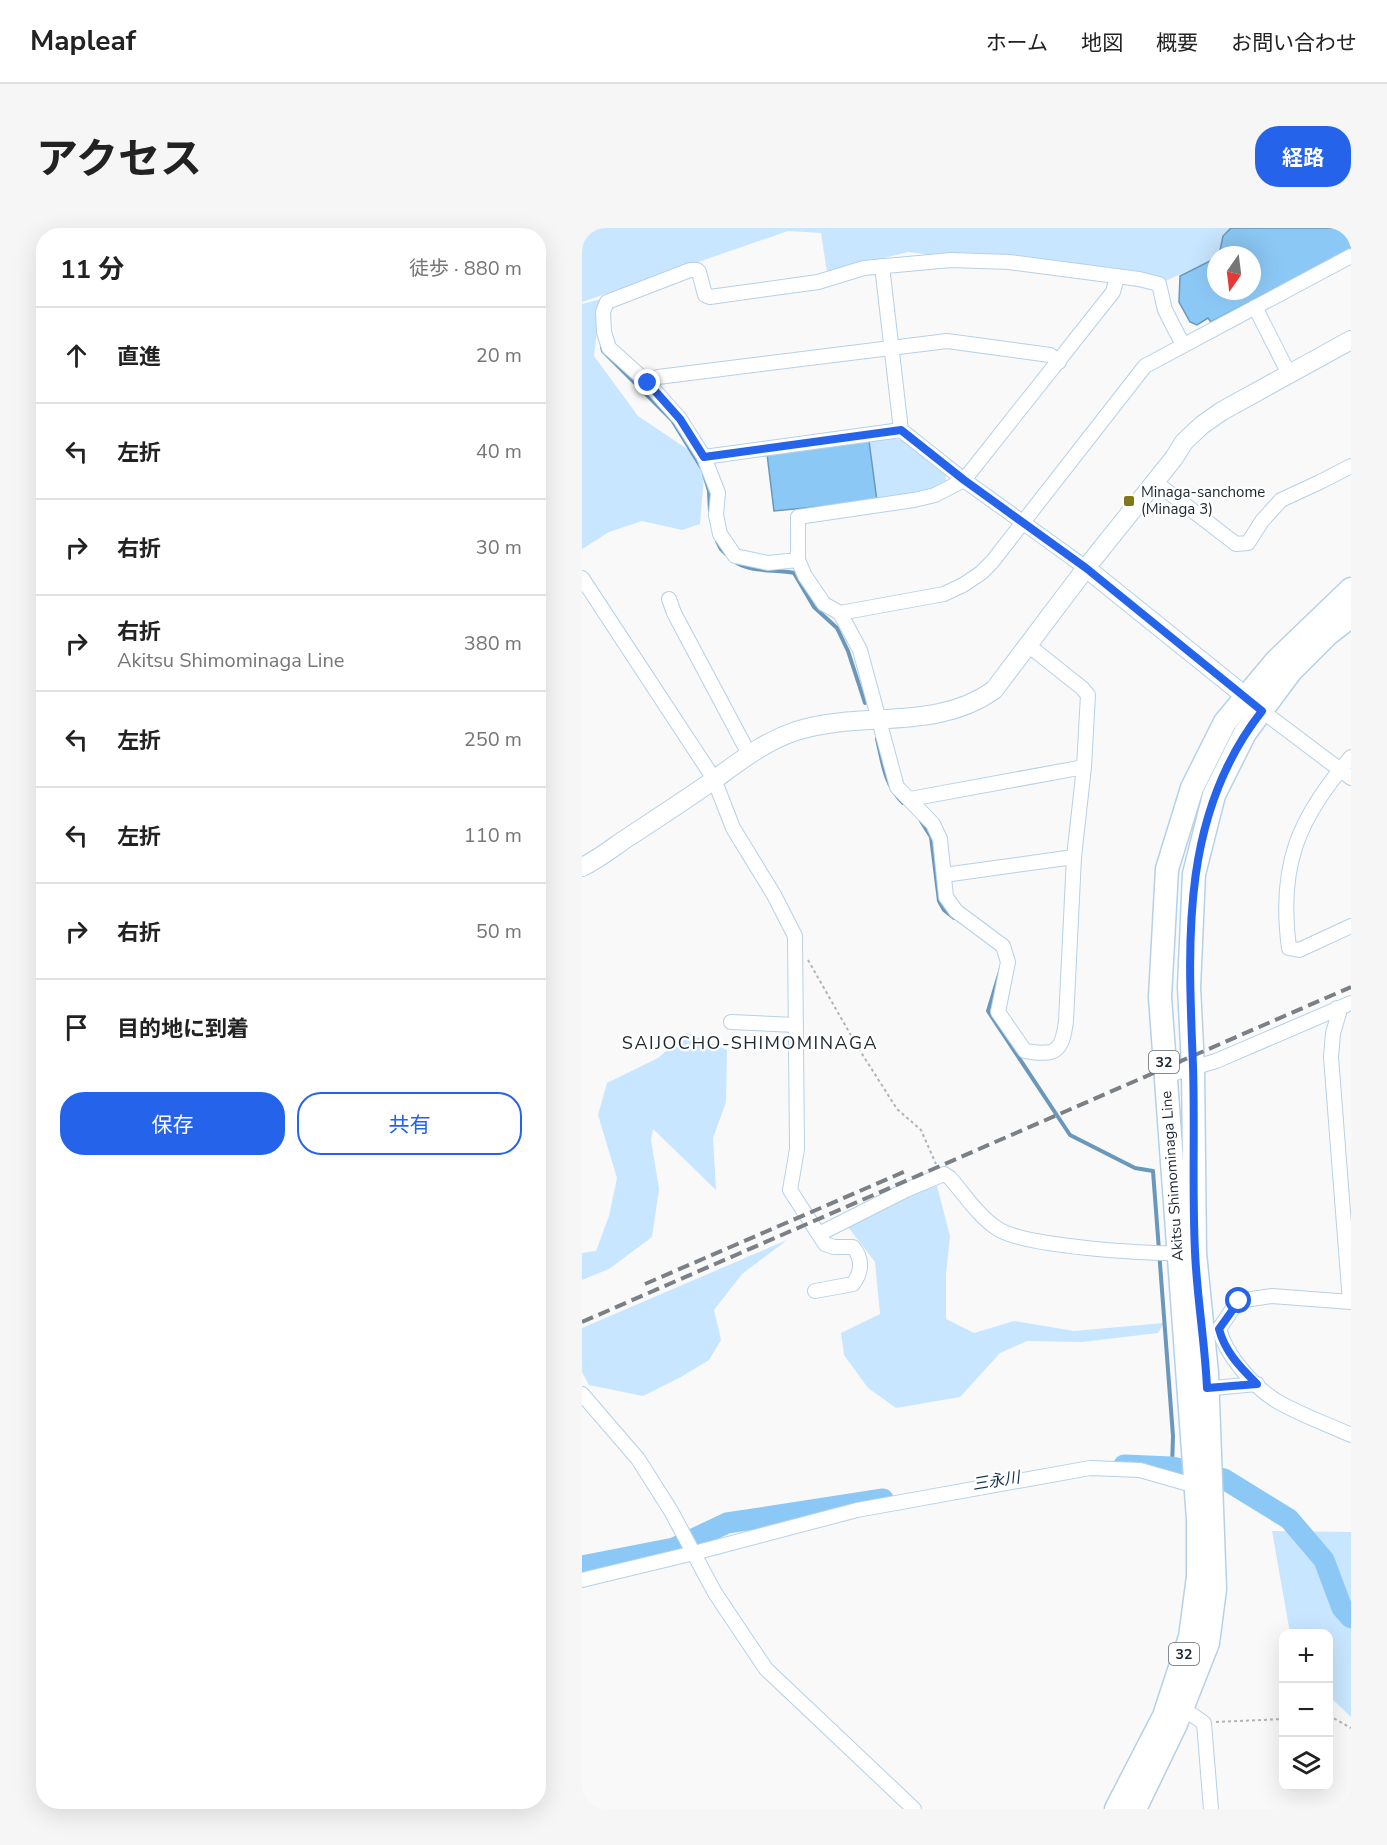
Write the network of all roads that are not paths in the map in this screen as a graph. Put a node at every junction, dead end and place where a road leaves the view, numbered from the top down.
1 (1351, 256) edge
2 (882, 266) junction
3 (1118, 277) junction
4 (1255, 307) junction
5 (1351, 340) edge
6 (1184, 345) junction
7 (893, 347) junction
8 (1059, 362) junction
9 (1289, 374) junction
10 (648, 383) junction
11 (901, 430) junction
12 (704, 457) junction
13 (1351, 466) edge
14 (964, 480) junction
15 (1154, 481) junction
16 (1024, 521) junction
17 (798, 560) junction
18 (1086, 568) junction
19 (582, 578) edge
20 (1351, 589) edge
21 (669, 599) dead end
22 (840, 613) junction
23 (1351, 616) edge
24 (1028, 645) junction
25 (1255, 704) junction
26 (880, 720) junction
27 (749, 754) junction
28 (1351, 757) edge
29 (1084, 767) junction
30 (1346, 774) edge
31 (714, 779) junction
32 (910, 799) junction
33 (1074, 857) junction
34 (582, 867) edge
35 (944, 875) junction
36 (1351, 926) edge
37 (1351, 1003) edge
38 (1337, 1008) junction
39 (731, 1022) dead end
40 (796, 1025) junction
41 (1193, 1067) junction
42 (1165, 1076) junction
43 (819, 1234) junction
44 (1173, 1253) junction
45 (815, 1291) dead end
46 (1350, 1302) edge
47 (1257, 1384) junction
48 (1198, 1389) junction
49 (582, 1394) edge
50 (1351, 1435) edge
51 (1204, 1490) junction
52 (692, 1550) junction
53 (582, 1580) edge
54 (1176, 1704) junction
55 (914, 1809) edge
56 (1116, 1809) edge
57 (1135, 1809) edge
58 (1211, 1809) edge

1 - 4 street
2 - 3 street
2 - 7 street
2 - 10 street
3 - 6 street
3 - 8 street
4 - 6 street
4 - 9 street
5 - 9 street
6 - 16 street
7 - 8 street
7 - 10 street
7 - 11 street
8 - 14 street
9 - 15 street
10 - 12 street
11 - 12 street
11 - 14 street
12 - 17 street
13 - 15 street
14 - 16 street
14 - 17 street
15 - 18 street
16 - 18 street
16 - 22 street
17 - 22 street
18 - 24 street
18 - 25 street
19 - 31 street
20 - 25 main road, Akitsu Shimominaga Line / 32
21 - 27 street
22 - 26 street
23 - 25 main road, Akitsu Shimominaga Line / 32
24 - 26 street
24 - 29 street
25 - 30 street
25 - 41 main road, Akitsu Shimominaga Line / 32
25 - 42 main road, Akitsu Shimominaga Line / 32
26 - 27 street
26 - 32 street
27 - 31 street
28 - 30 street
29 - 32 street
29 - 33 street
30 - 36 street
31 - 34 street
31 - 40 street
32 - 35 street
33 - 35 street
33 - 35 street
37 - 38 street
38 - 41 street
38 - 46 street
39 - 40 street
40 - 43 street
41 - 42 street
41 - 44 main road, Akitsu Shimominaga Line / 32
42 - 44 main road, Akitsu Shimominaga Line / 32
43 - 44 street
43 - 45 street
44 - 48 main road, Akitsu Shimominaga Line / 32
46 - 47 street
47 - 48 street
47 - 50 street
48 - 51 main road, Akitsu Shimominaga Line / 32
49 - 52 street
51 - 52 street
51 - 54 main road, Akitsu Shimominaga Line / 32
52 - 53 street
52 - 55 street
54 - 56 main road, Akitsu Shimominaga Line / 32
54 - 57 main road, Akitsu Shimominaga Line / 32
54 - 58 street

